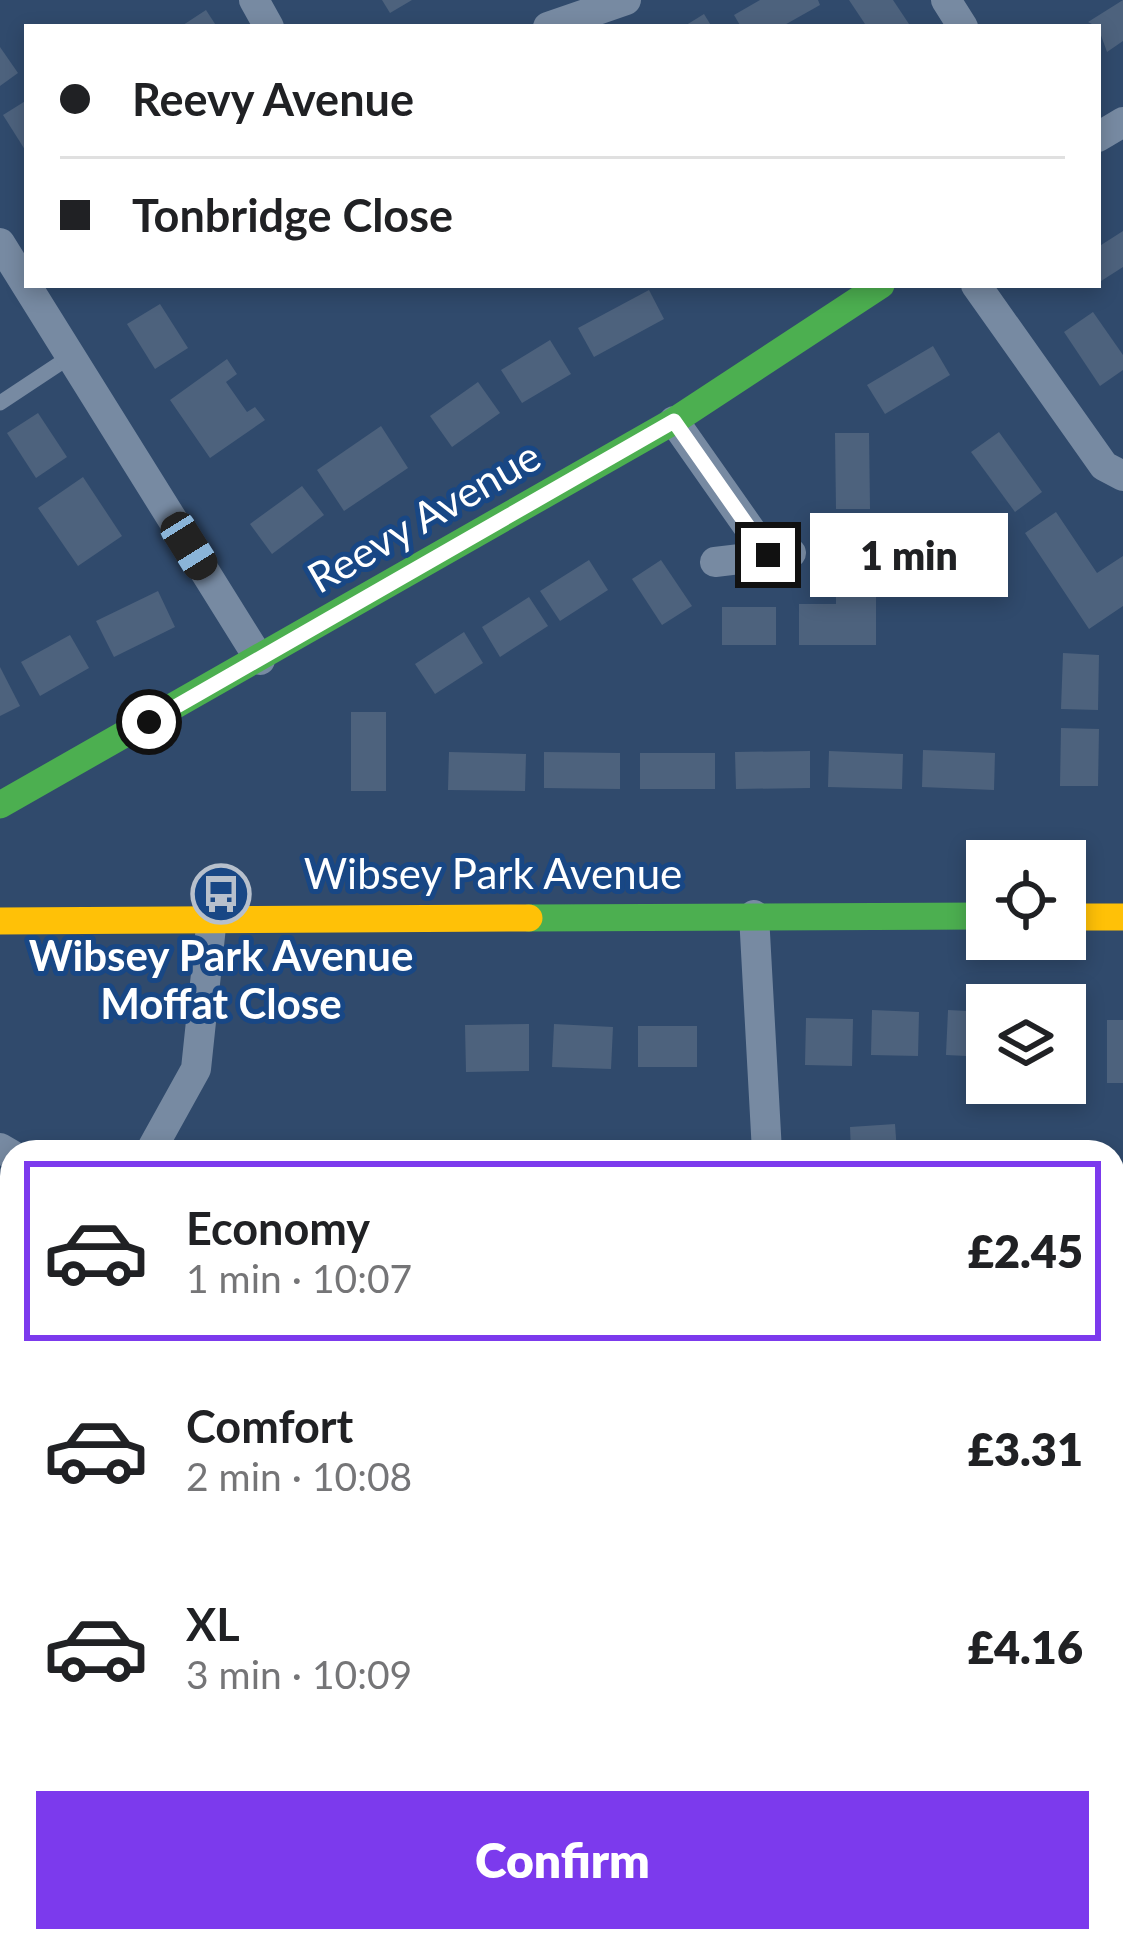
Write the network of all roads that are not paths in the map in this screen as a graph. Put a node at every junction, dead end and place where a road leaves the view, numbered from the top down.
1 (626, 0) edge
2 (557, 24) edge
3 (0, 243) edge
4 (24, 282) edge
5 (28, 288) edge
6 (876, 288) edge
7 (978, 288) edge
8 (70, 356) junction
9 (0, 403) edge
10 (674, 421) junction
11 (1123, 476) edge
12 (715, 562) dead end
13 (260, 660) junction
14 (0, 805) edge
15 (754, 915) junction
16 (966, 916) edge
17 (212, 917) junction
18 (1086, 917) edge
19 (1123, 917) edge
20 (0, 921) edge
21 (157, 1140) edge
22 (766, 1140) edge

1 - 2 street
3 - 4 street
5 - 8 street
6 - 10 street, Reevy Avenue
7 - 11 street
8 - 9 lane
8 - 13 street
10 - 12 street
10 - 13 street, Reevy Avenue
13 - 14 street, Reevy Avenue
15 - 16 street, Wibsey Park Avenue
15 - 17 street, Wibsey Park Avenue
15 - 22 street
17 - 20 street, Wibsey Park Avenue
17 - 21 street
18 - 19 street

